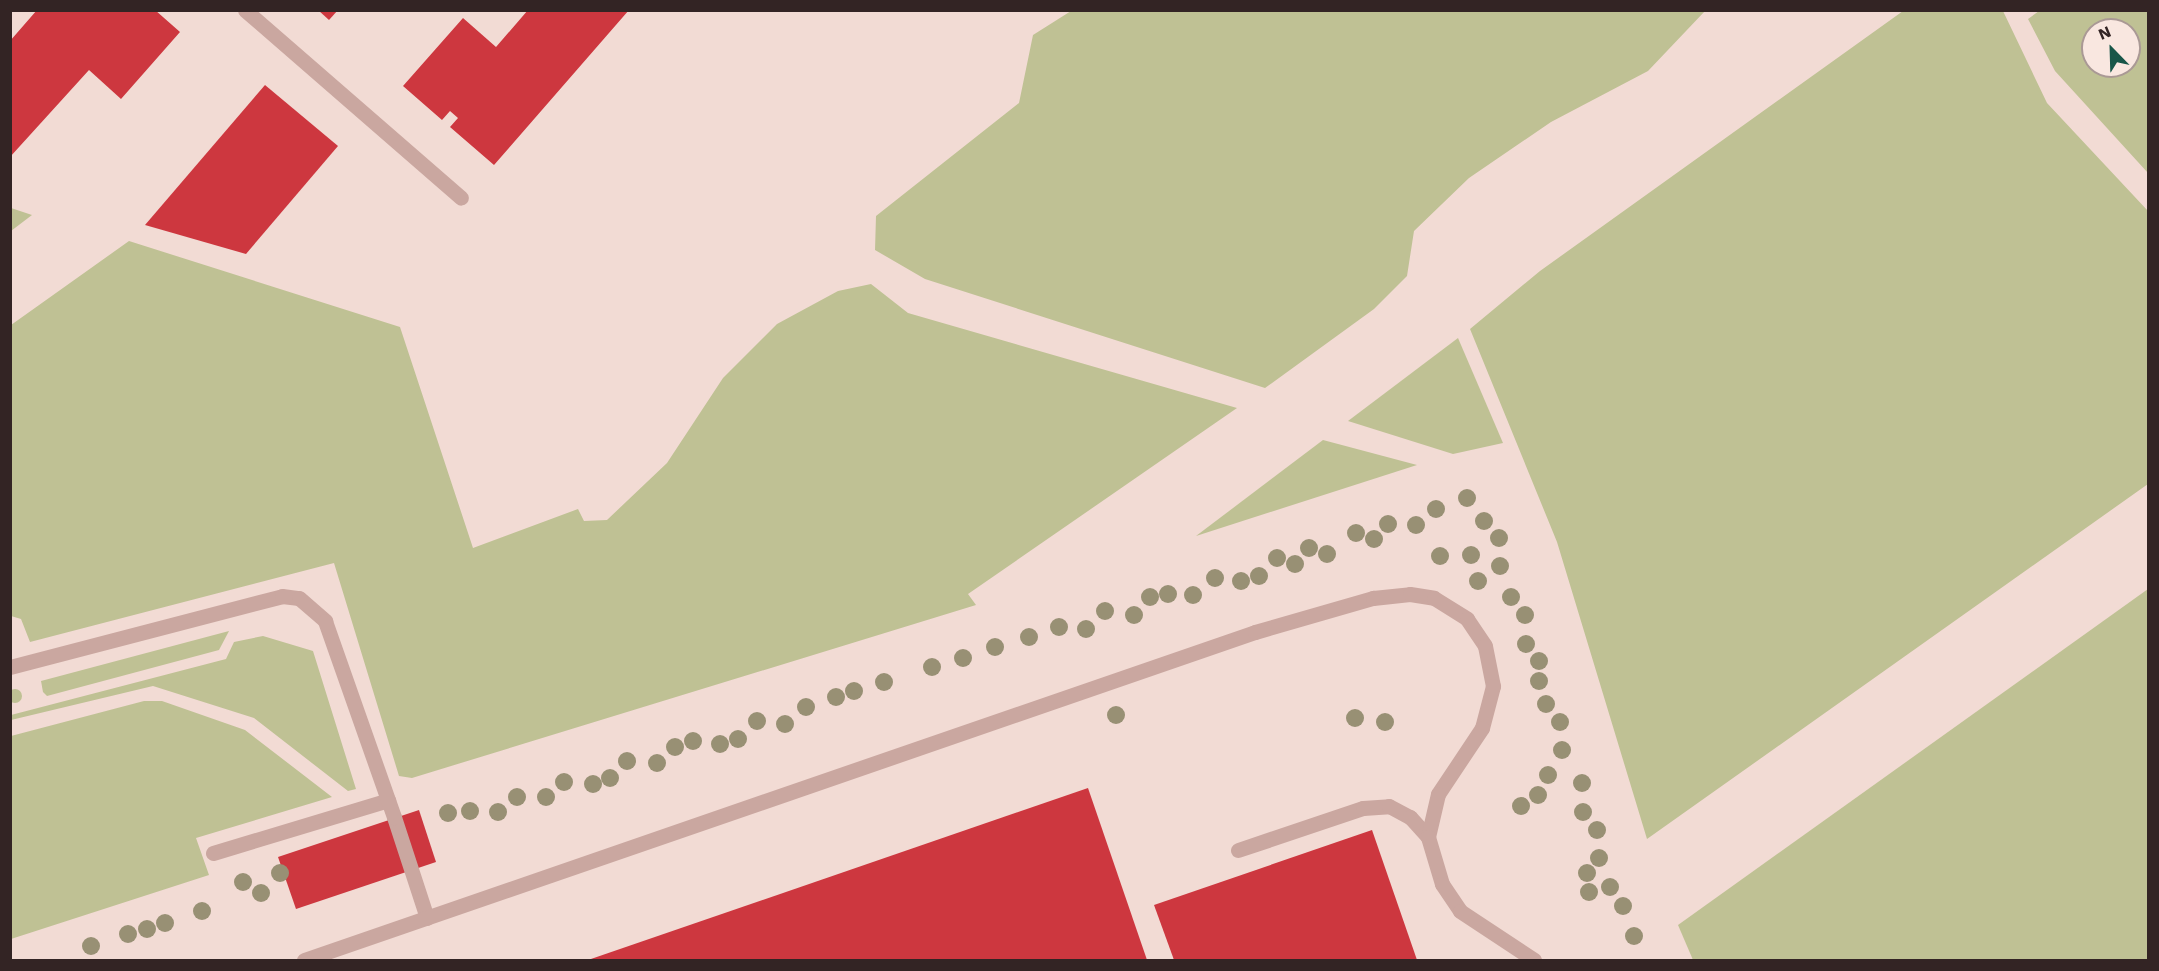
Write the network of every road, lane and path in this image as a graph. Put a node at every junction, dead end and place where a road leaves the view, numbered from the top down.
1 (245, 10) edge
2 (461, 198) dead end
3 (10, 667) edge
4 (388, 800) junction
5 (1428, 837) junction
6 (1238, 850) dead end
7 (213, 853) dead end
8 (427, 918) junction
9 (327, 957) edge
10 (304, 960) edge
11 (1534, 960) edge

1 - 2 street
3 - 4 street
4 - 7 street
4 - 8 street
5 - 6 street
5 - 8 street
5 - 11 street
8 - 9 street
9 - 10 street

